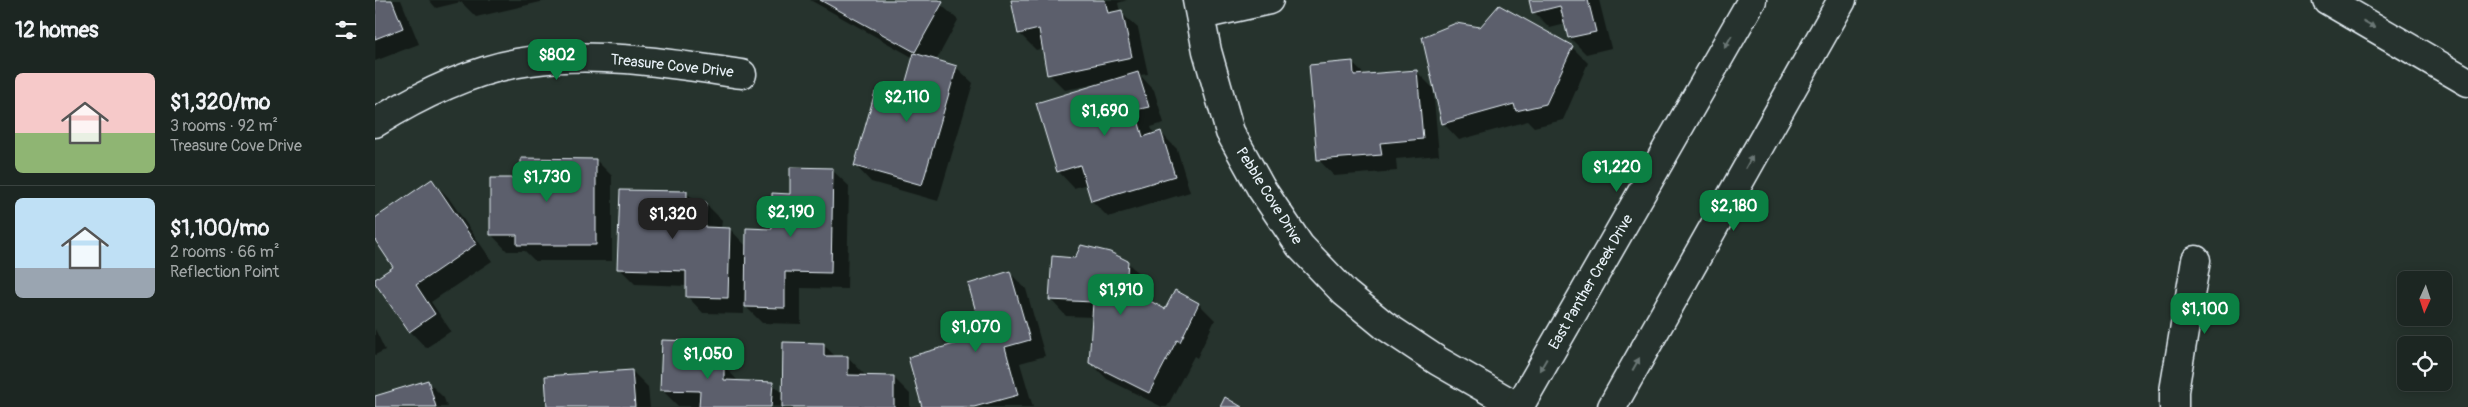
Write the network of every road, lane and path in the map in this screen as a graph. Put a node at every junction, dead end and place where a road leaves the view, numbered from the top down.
1 (1269, 0) edge
2 (1752, 0) edge
3 (1842, 0) edge
4 (2327, 0) edge
5 (1199, 7) edge
6 (742, 74) dead end
7 (2468, 82) edge
8 (375, 122) edge
9 (2196, 260) dead end
10 (1519, 407) edge
11 (1612, 407) edge
12 (2174, 407) edge

1 - 5 street
2 -> 10 street, East Panther Creek Drive
11 -> 3 street
4 -> 7 street
5 - 10 street, Pebble Cove Drive
6 - 8 street, Treasure Cove Drive
9 - 12 street

